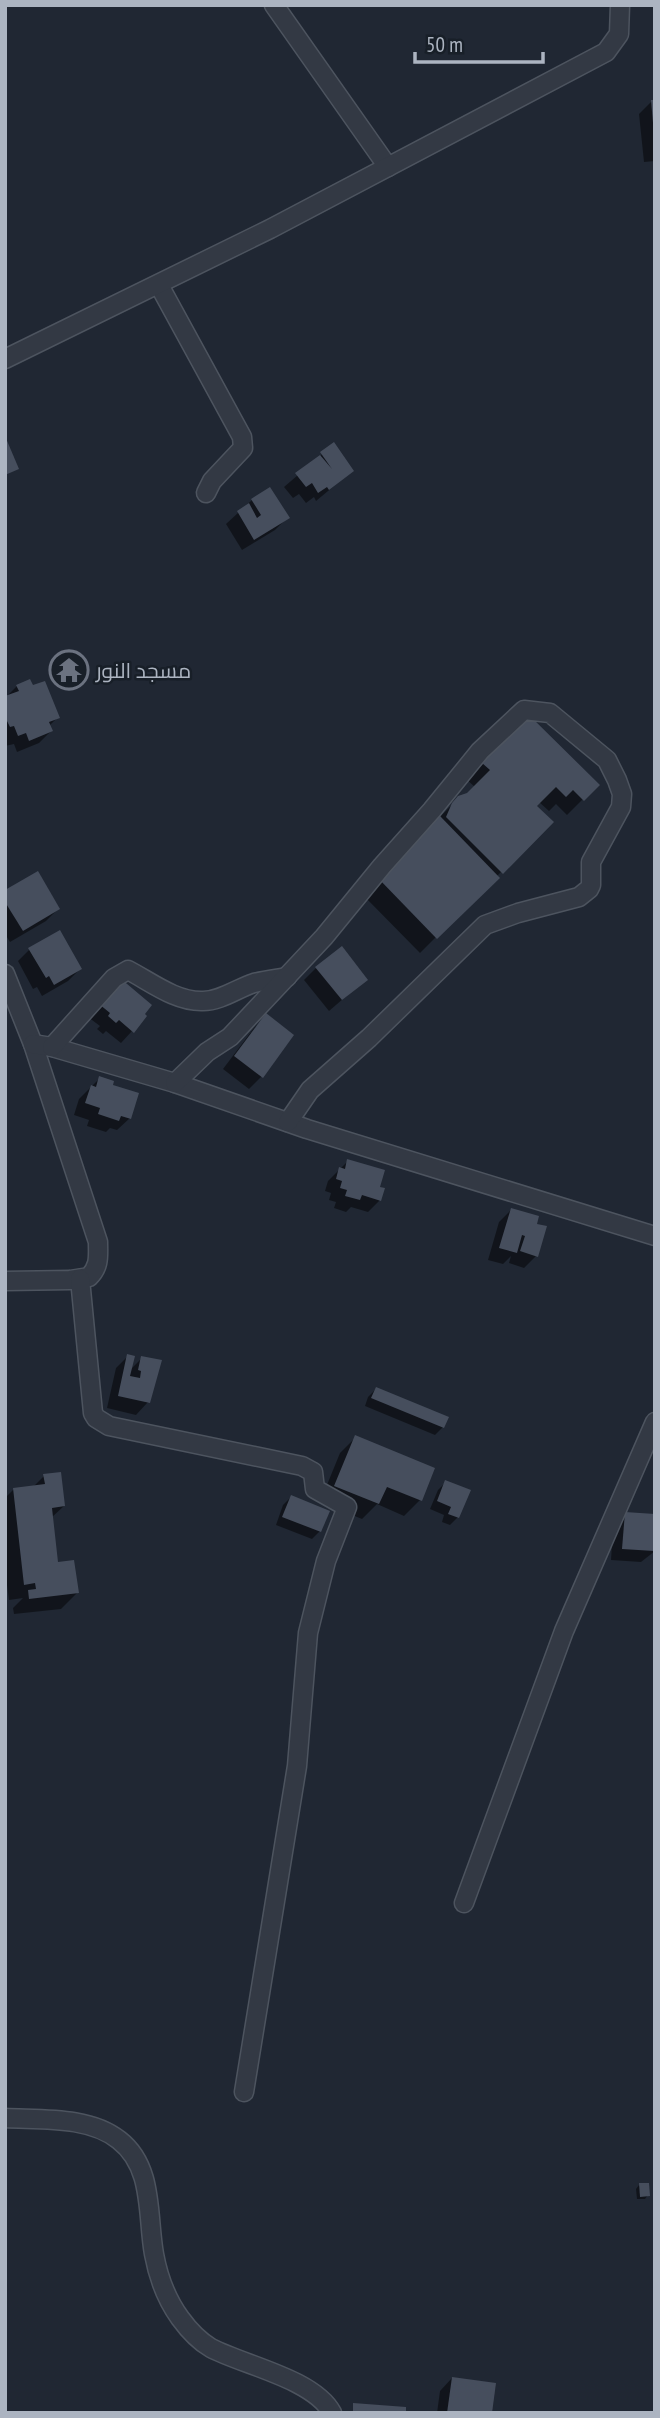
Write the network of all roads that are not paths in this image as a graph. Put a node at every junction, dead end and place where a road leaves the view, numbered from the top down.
1 (274, 5) edge
2 (620, 5) edge
3 (388, 167) junction
4 (159, 285) junction
5 (5, 359) edge
6 (206, 493) dead end
7 (5, 974) edge
8 (286, 976) junction
9 (9, 994) edge
10 (33, 1044) junction
11 (52, 1047) junction
12 (175, 1083) junction
13 (288, 1122) junction
14 (655, 1236) edge
15 (80, 1279) junction
16 (5, 1281) edge
17 (655, 1422) edge
18 (464, 1903) dead end
19 (244, 2092) dead end
20 (5, 2119) edge
21 (332, 2413) edge

1 - 3 street
2 - 3 street
3 - 4 street
4 - 5 street
4 - 6 street
7 - 9 street
8 - 11 street
8 - 12 street
8 - 13 street
9 - 10 street
10 - 11 street
10 - 15 street
11 - 12 street
12 - 13 street
13 - 14 street
15 - 16 street
15 - 19 street
17 - 18 street
20 - 21 street

